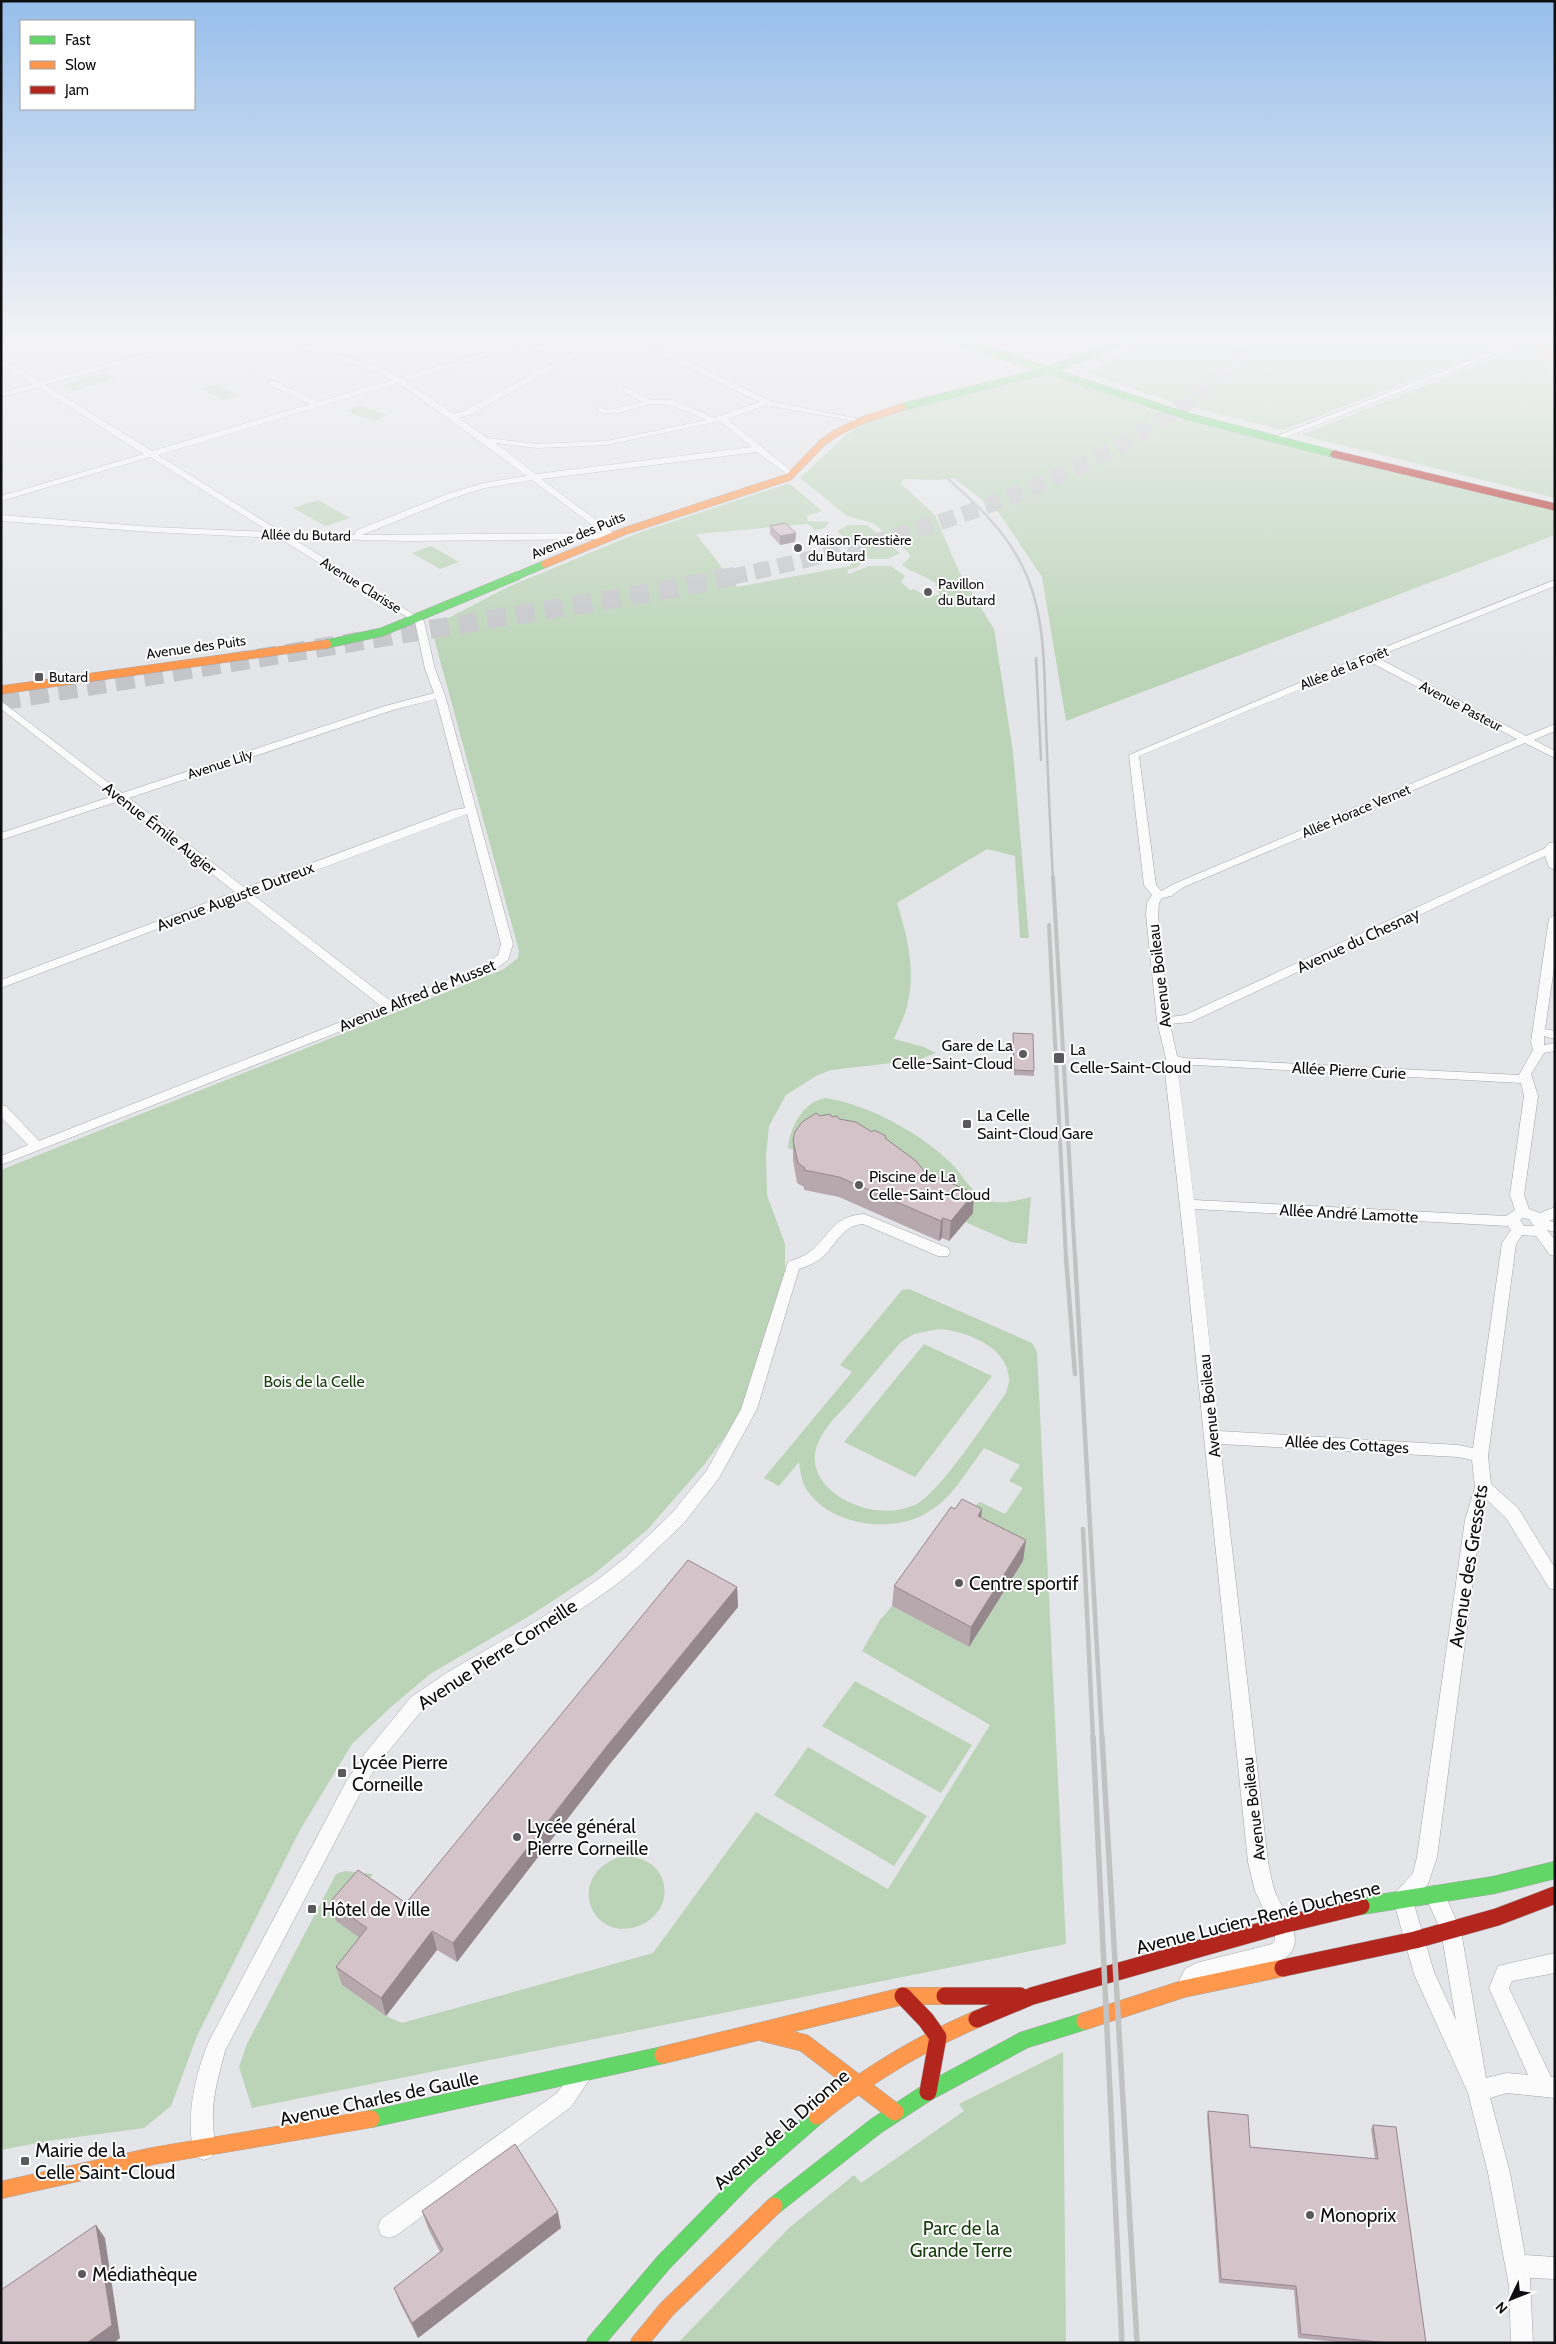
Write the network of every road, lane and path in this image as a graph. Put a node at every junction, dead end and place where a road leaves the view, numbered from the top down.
1 (140, 447) edge
2 (174, 447) edge
3 (495, 447) edge
4 (820, 447) edge
5 (1310, 447) edge
6 (1328, 447) edge
7 (758, 449) joint
8 (151, 454) junction
9 (791, 476) junction
10 (534, 477) junction
11 (1, 499) edge
12 (1555, 502) edge
13 (1555, 506) edge
14 (1, 518) edge
15 (280, 535) junction
16 (612, 536) junction
17 (356, 537) junction
18 (1555, 583) edge
19 (416, 619) junction
20 (394, 627) junction
21 (1368, 658) junction
22 (1, 685) edge
23 (1, 690) edge
24 (440, 695) junction
25 (1, 704) edge
26 (6, 714) edge
27 (1555, 727) edge
28 (1525, 739) junction
29 (1555, 755) edge
30 (120, 798) junction
31 (470, 810) junction
32 (1, 837) edge
33 (1553, 848) edge
34 (1555, 867) edge
35 (243, 893) junction
36 (1158, 895) junction
37 (1555, 918) edge
38 (1, 984) edge
39 (390, 1007) junction
40 (1164, 1021) junction
41 (1539, 1031) junction
42 (1555, 1035) edge
43 (1555, 1047) edge
44 (1539, 1050) junction
45 (1172, 1060) junction
46 (1526, 1079) junction
47 (1, 1109) edge
48 (37, 1147) junction
49 (1, 1161) edge
50 (1187, 1204) junction
51 (1555, 1212) edge
52 (1518, 1221) junction
53 (1544, 1225) edge
54 (1555, 1251) edge
55 (943, 1252) dead end
56 (1213, 1437) junction
57 (1480, 1456) junction
58 (1483, 1487) junction
59 (1555, 1583) edge
60 (1555, 1870) edge
61 (1435, 1895) junction
62 (1555, 1895) edge
63 (1403, 1899) junction
64 (1282, 1925) junction
65 (1451, 1931) junction
66 (1415, 1940) junction
67 (1555, 1963) edge
68 (1518, 1971) joint
69 (1183, 1990) junction
70 (903, 1996) junction
71 (1032, 1996) junction
72 (762, 2032) junction
73 (938, 2037) junction
74 (583, 2073) junction
75 (859, 2083) junction
76 (1549, 2087) edge
77 (1478, 2091) junction
78 (928, 2092) junction
79 (895, 2112) junction
80 (204, 2149) junction
81 (1, 2190) edge
82 (389, 2227) dead end
83 (1517, 2266) junction
84 (1555, 2268) edge
85 (595, 2343) edge
86 (639, 2343) edge
87 (1522, 2343) edge

1 - 8 street, Avenue Clarisse
2 - 8 street
3 - 10 street
4 - 9 main road, Avenue des Puits
5 - 13 main road
6 - 12 main road
7 - 9 street
7 - 10 street
8 - 11 street
8 - 15 street, Avenue Clarisse
9 - 16 main road, Avenue des Puits
10 - 16 street
10 - 17 street
14 - 15 street, Allée du Butard
15 - 17 street, Allée du Butard
15 - 19 street, Avenue Clarisse
16 - 17 street, Allée du Butard
16 - 19 main road, Avenue des Puits
18 - 21 street, Allée de la Forêt
19 - 20 main road, Avenue des Puits
19 - 24 street, Avenue Alfred de Musset
20 - 22 main road, Avenue des Puits
20 - 23 main road, Avenue des Puits
21 - 28 street, Avenue Pasteur
21 - 36 street, Allée de la Forêt
24 - 30 street, Avenue Lily
24 - 31 street, Avenue Alfred de Musset
25 - 26 street, Avenue Émile Augier
26 - 30 street, Avenue Émile Augier
27 - 28 street, Allée Horace Vernet
28 - 29 street, Avenue Pasteur
28 - 36 street, Allée Horace Vernet
30 - 32 street, Avenue Lily
30 - 35 street, Avenue Émile Augier
31 - 35 street, Avenue Auguste Dutreux
31 - 39 street, Avenue Alfred de Musset
33 - 34 street
33 - 40 street, Avenue du Chesnay
35 - 38 street, Avenue Auguste Dutreux
35 - 39 street, Avenue Émile Augier
36 - 40 street, Avenue Boileau
37 - 41 street
39 - 48 street, Avenue Alfred de Musset
40 - 45 street, Avenue Boileau
41 - 42 street
41 - 44 street
43 - 44 street
44 - 46 street
45 - 46 street, Allée Pierre Curie
45 - 50 street, Avenue Boileau
46 - 52 street
47 - 48 street
48 - 49 street, Avenue Alfred de Musset
50 - 52 street, Allée André Lamotte
50 - 56 street, Avenue Boileau
51 - 53 street
52 - 53 street, Allée André Lamotte
52 - 57 street, Avenue des Gressets
53 - 54 street
55 - 80 street, Avenue Pierre Corneille
56 - 57 street, Allée des Cottages
56 - 64 street, Avenue Boileau
57 - 58 street, Avenue des Gressets
58 - 59 street
58 - 63 street, Avenue des Gressets
60 - 61 main road, Avenue Lucien-René Duchesne
61 - 63 main road, Avenue Lucien-René Duchesne
61 - 65 street
62 - 65 main road
63 - 64 main road, Avenue Lucien-René Duchesne
63 - 66 street
64 - 69 street, Avenue Boileau
64 - 71 main road, Avenue Lucien-René Duchesne
65 - 66 main road
65 - 77 street
66 - 69 main road
66 - 77 street
67 - 68 street
68 - 76 street
69 - 78 main road
70 - 71 main road, Avenue Charles de Gaulle
70 - 72 main road, Avenue Charles de Gaulle
70 - 73 main road
71 - 73 main road, Avenue de la Drionne
72 - 74 main road, Avenue Charles de Gaulle
72 - 75 main road, Avenue Charles de Gaulle
73 - 75 main road, Avenue de la Drionne
73 - 78 main road
74 - 80 main road, Avenue Charles de Gaulle
74 - 82 street
75 - 79 main road, Avenue Charles de Gaulle
75 - 85 main road, Avenue de la Drionne
76 - 77 street
77 - 83 street
78 - 79 main road
79 - 86 main road
80 - 81 main road, Avenue Charles de Gaulle
83 - 84 street
83 - 87 street

